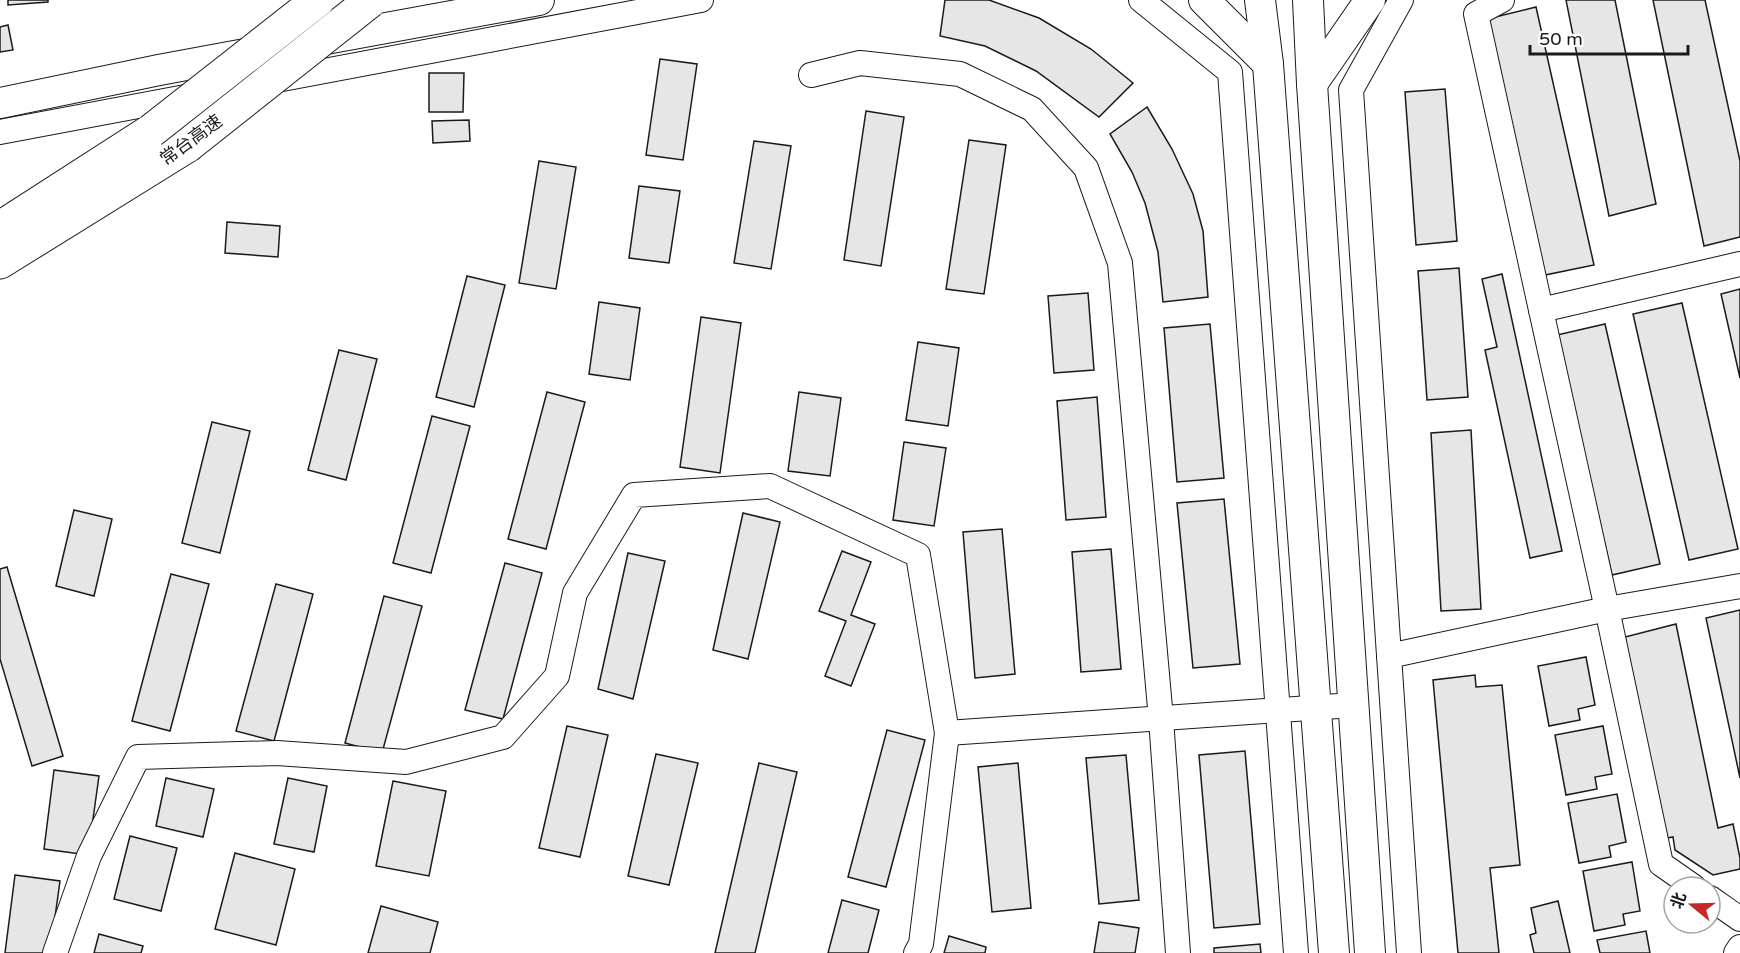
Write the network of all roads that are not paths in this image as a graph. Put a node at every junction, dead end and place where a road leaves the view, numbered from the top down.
1 (318, 0) edge
2 (370, 0) edge
3 (539, 0) edge
4 (701, 0) edge
5 (1142, 0) edge
6 (1204, 0) edge
7 (1260, 0) edge
8 (1308, 0) edge
9 (1370, 0) edge
10 (1401, 0) edge
11 (1502, 0) edge
12 (1268, 64) junction
13 (811, 75) dead end
14 (1312, 84) junction
15 (0, 103) edge
16 (0, 132) edge
17 (0, 228) edge
18 (0, 262) edge
19 (1740, 264) edge
20 (1541, 310) junction
21 (1740, 586) edge
22 (1607, 609) junction
23 (1389, 656) junction
24 (1353, 705) junction
25 (1315, 708) junction
26 (1277, 711) junction
27 (1161, 719) junction
28 (947, 733) junction
29 (1677, 875) edge
30 (1722, 906) edge
31 (1740, 919) edge
32 (1740, 947) edge
33 (55, 953) edge
34 (916, 953) edge
35 (1178, 953) edge
36 (1296, 953) edge
37 (1334, 953) edge
38 (1370, 953) edge
39 (1409, 953) edge
40 (1736, 953) edge

1 - 17 highway, 常台高速, bridge
2 - 18 highway, 常台高速, bridge
3 - 15 main road
4 - 16 street
5 - 26 street
6 - 12 main road
7 - 12 main road
8 - 14 main road
9 - 14 main road
10 - 23 street
11 - 20 street
12 - 25 main road
13 - 27 street
14 - 24 main road
19 - 20 street
20 - 22 street
21 - 22 street
22 - 23 street
22 - 29 street
23 - 39 street
24 - 25 street
24 - 38 main road
25 - 26 street
25 - 37 main road
26 - 27 street
26 - 36 street
27 - 28 street
27 - 35 street
28 - 33 street
28 - 34 street
30 - 31 street
32 - 40 street

